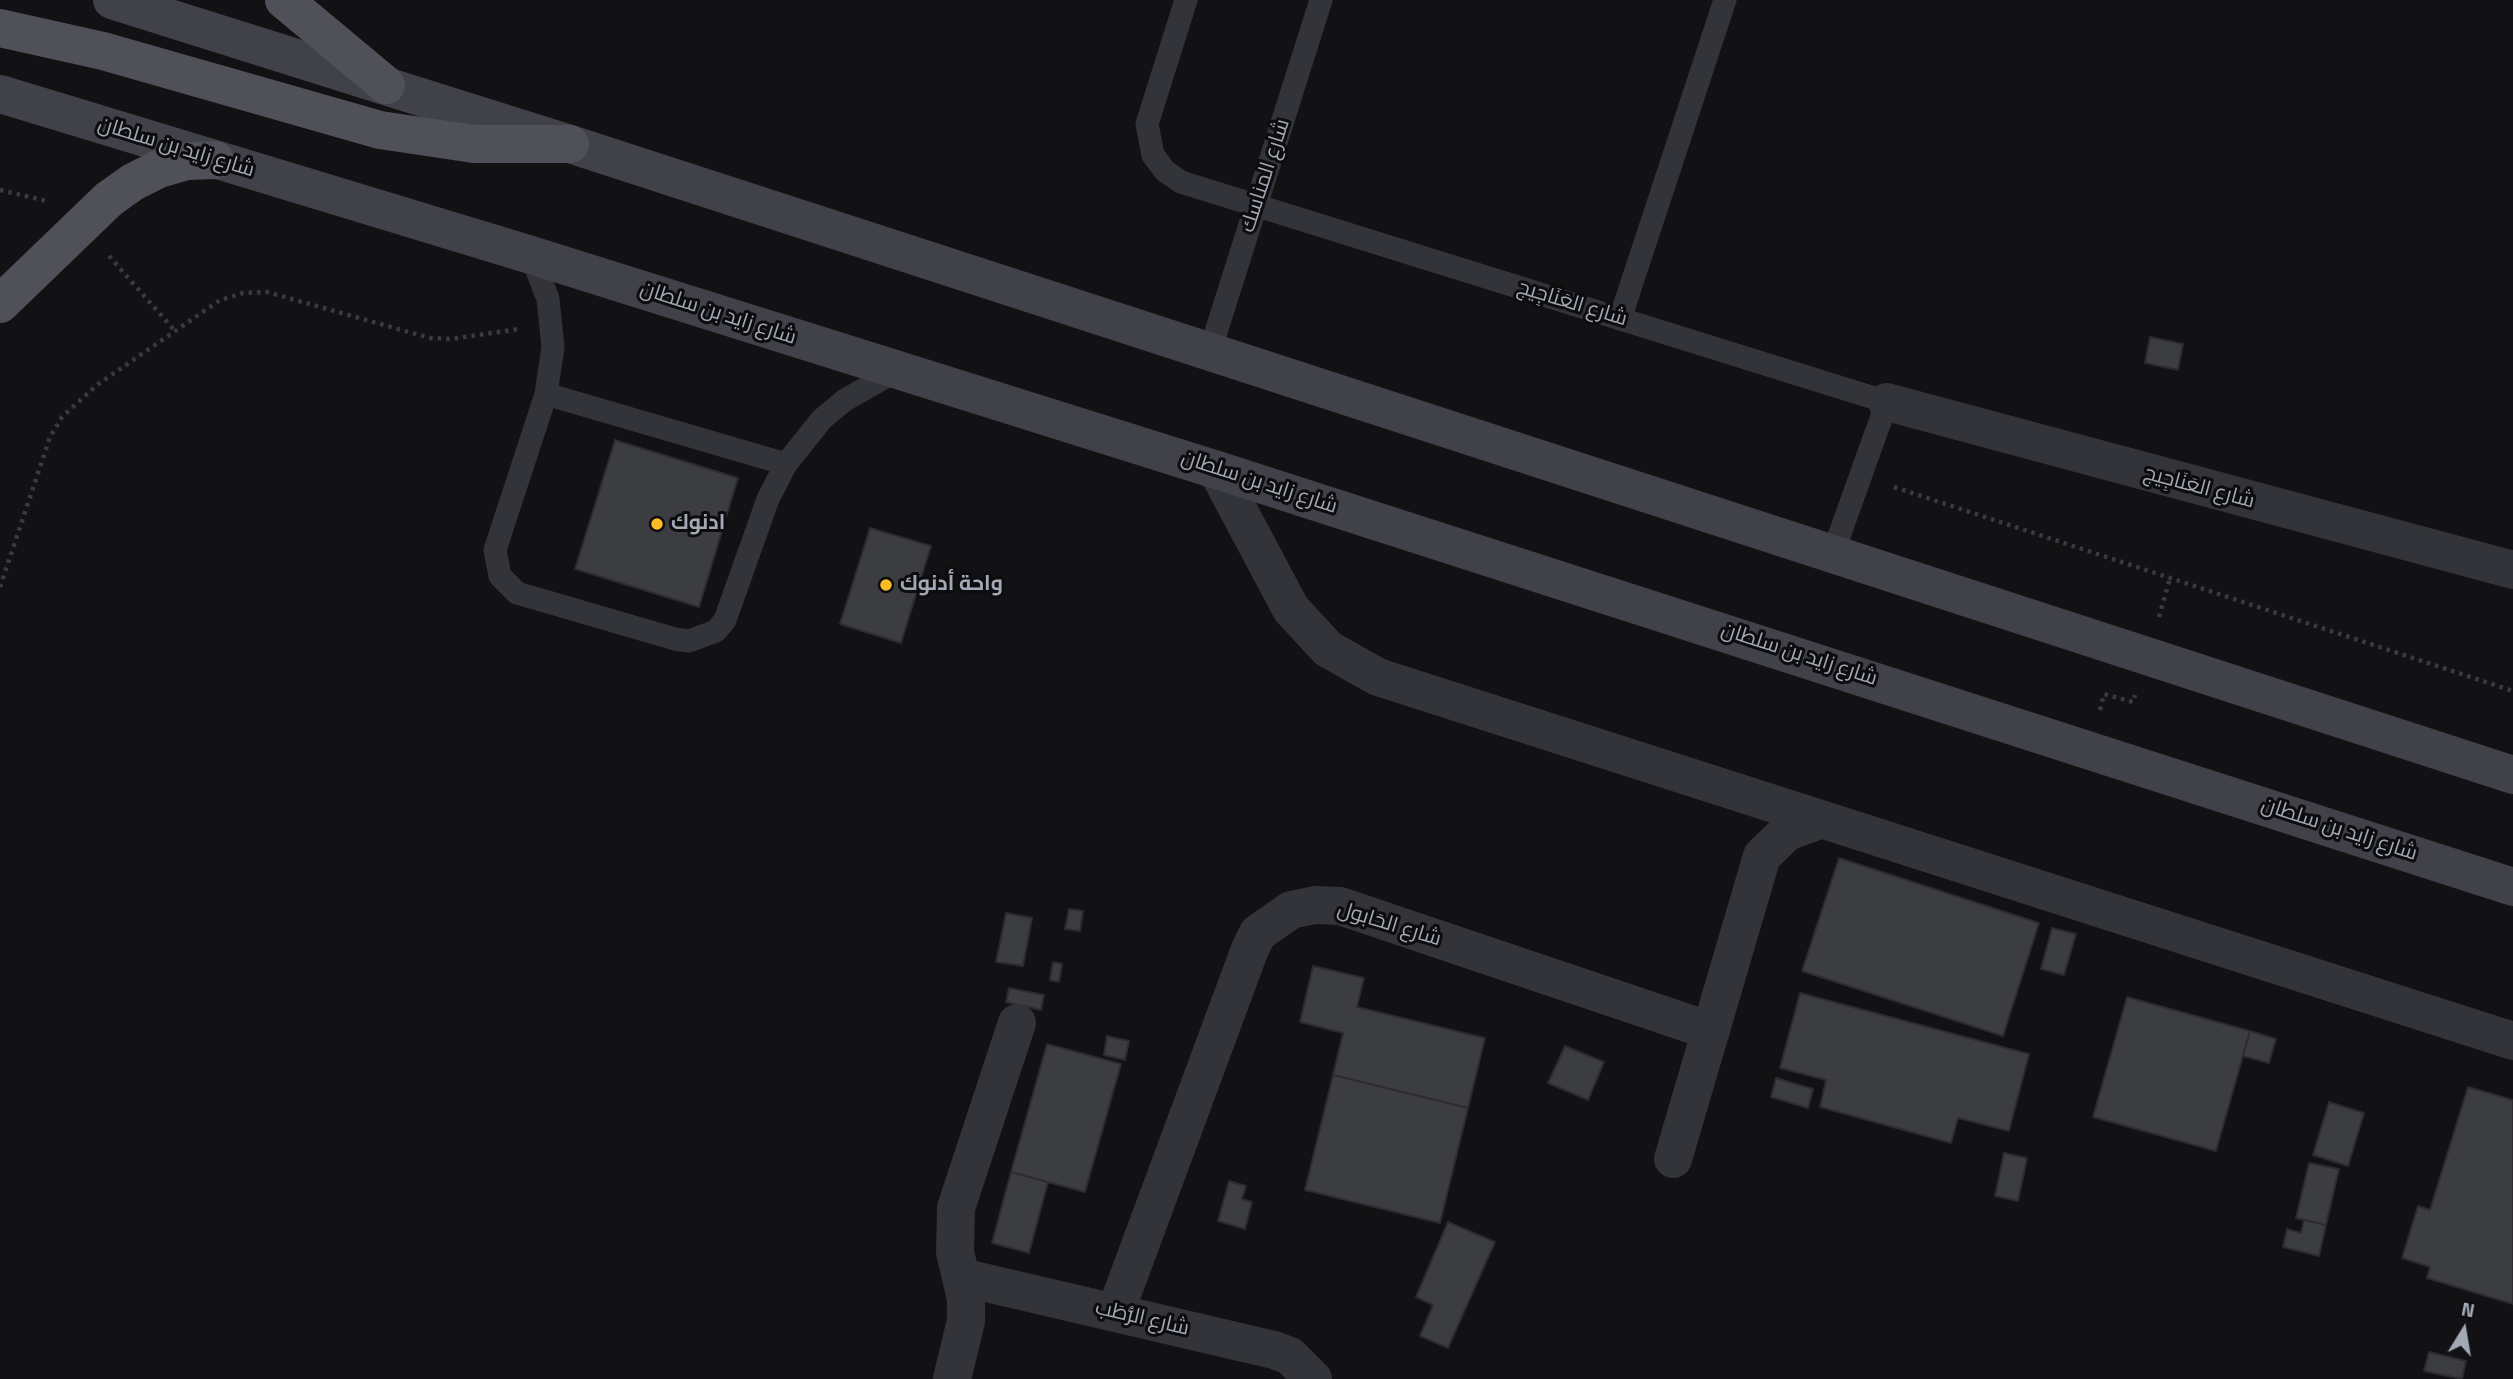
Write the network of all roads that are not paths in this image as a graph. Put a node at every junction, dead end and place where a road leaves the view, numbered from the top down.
1 (113, 0) edge
2 (284, 0) edge
3 (1186, 0) edge
4 (1321, 0) edge
5 (1725, 0) edge
6 (4, 25) edge
7 (386, 85) junction
8 (0, 94) edge
9 (570, 144) junction
10 (215, 160) junction
11 (1256, 206) junction
12 (531, 255) junction
13 (0, 304) edge
14 (1619, 319) junction
15 (1210, 351) junction
16 (896, 371) junction
17 (546, 394) junction
18 (1887, 402) junction
19 (786, 464) junction
20 (1217, 470) junction
21 (1833, 553) junction
22 (2513, 570) edge
23 (2513, 775) edge
24 (1733, 792) junction
25 (1820, 820) junction
26 (1762, 856) junction
27 (2513, 887) edge
28 (1017, 1023) dead end
29 (1710, 1031) junction
30 (2513, 1041) edge
31 (1673, 1159) dead end
32 (961, 1277) junction
33 (1115, 1313) junction
34 (952, 1379) edge
35 (1313, 1379) edge

1 - 7 main road
2 - 7 main road
3 - 11 lane, شارع العَنَاجِيج
4 - 11 lane, شارع المناسك
5 - 14 lane
6 - 9 main road
7 - 9 main road
8 - 10 main road, شارع زايد بن سلطان
9 - 15 main road
10 - 12 main road, شارع زايد بن سلطان
10 - 13 main road
11 - 14 lane, شارع العَنَاجِيج
11 - 15 lane, شارع المناسك
12 - 16 main road, شارع زايد بن سلطان
12 - 17 lane
14 - 18 lane, شارع العَنَاجِيج
15 - 21 main road
16 - 19 lane
16 - 20 main road, شارع زايد بن سلطان
17 - 19 lane
17 - 19 lane
18 - 21 lane
18 - 22 street, شارع العَنَاجِيج
20 - 24 street
20 - 27 main road, شارع زايد بن سلطان
21 - 23 main road
24 - 25 street
24 - 26 street
25 - 26 street
25 - 30 street
26 - 29 street
28 - 32 street
29 - 31 street
29 - 33 street, شارع الحَابول
32 - 33 street, شارع الرُّطَب
32 - 34 street
33 - 35 street, شارع الرُّطَب

